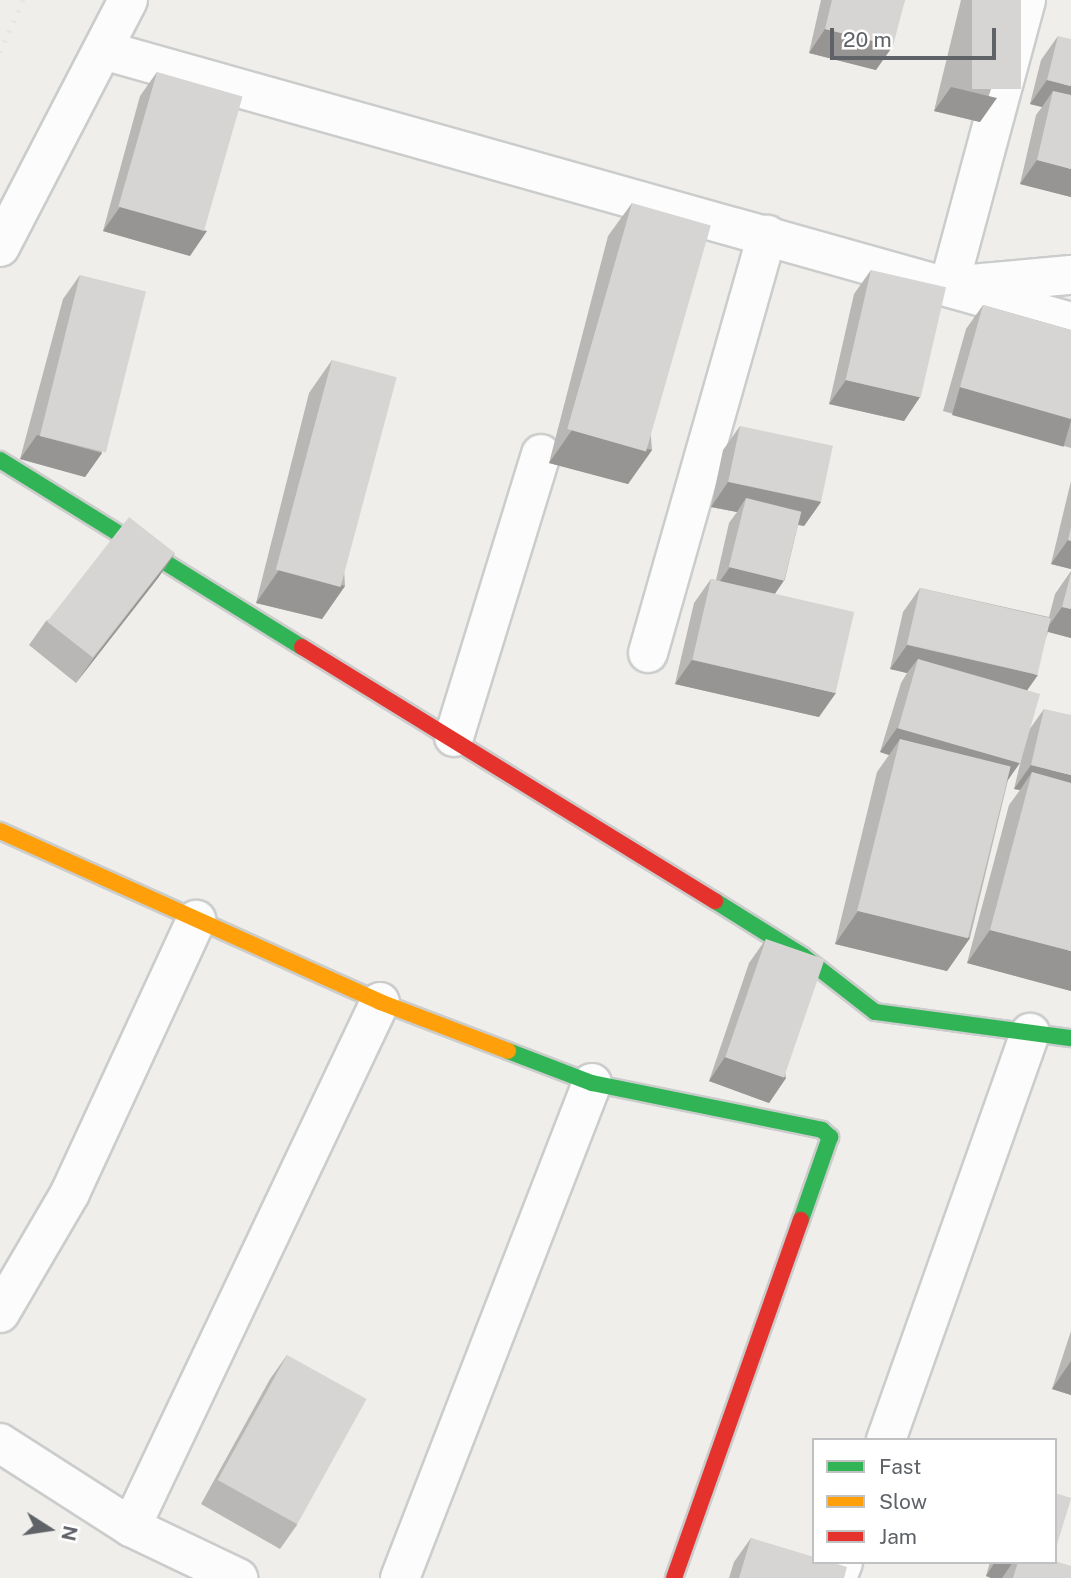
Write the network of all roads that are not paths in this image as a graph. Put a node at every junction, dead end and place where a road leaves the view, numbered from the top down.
1 (128, 0) edge
2 (1026, 0) edge
3 (103, 50) junction
4 (767, 235) junction
5 (0, 247) edge
6 (1071, 275) edge
7 (949, 286) junction
8 (1071, 322) edge
9 (541, 454) dead end
10 (0, 460) edge
11 (648, 653) dead end
12 (454, 737) junction
13 (0, 831) edge
14 (196, 920) junction
15 (380, 1002) junction
16 (1030, 1033) junction
17 (1071, 1038) edge
18 (593, 1083) junction
19 (0, 1313) edge
20 (887, 1438) edge
21 (0, 1443) edge
22 (131, 1527) junction
23 (239, 1578) edge
24 (400, 1578) edge
25 (674, 1578) edge

1 - 3 street
2 - 7 street
3 - 4 street
3 - 5 street
4 - 7 street
4 - 11 street
6 - 7 street
7 - 8 street
9 - 12 street
10 - 12 street
12 - 16 street
13 - 14 street
14 - 15 street
14 - 19 street
15 - 18 street
15 - 22 street
16 - 17 street
16 - 20 street
18 - 24 street
18 - 25 street
21 - 22 street
22 - 23 street

